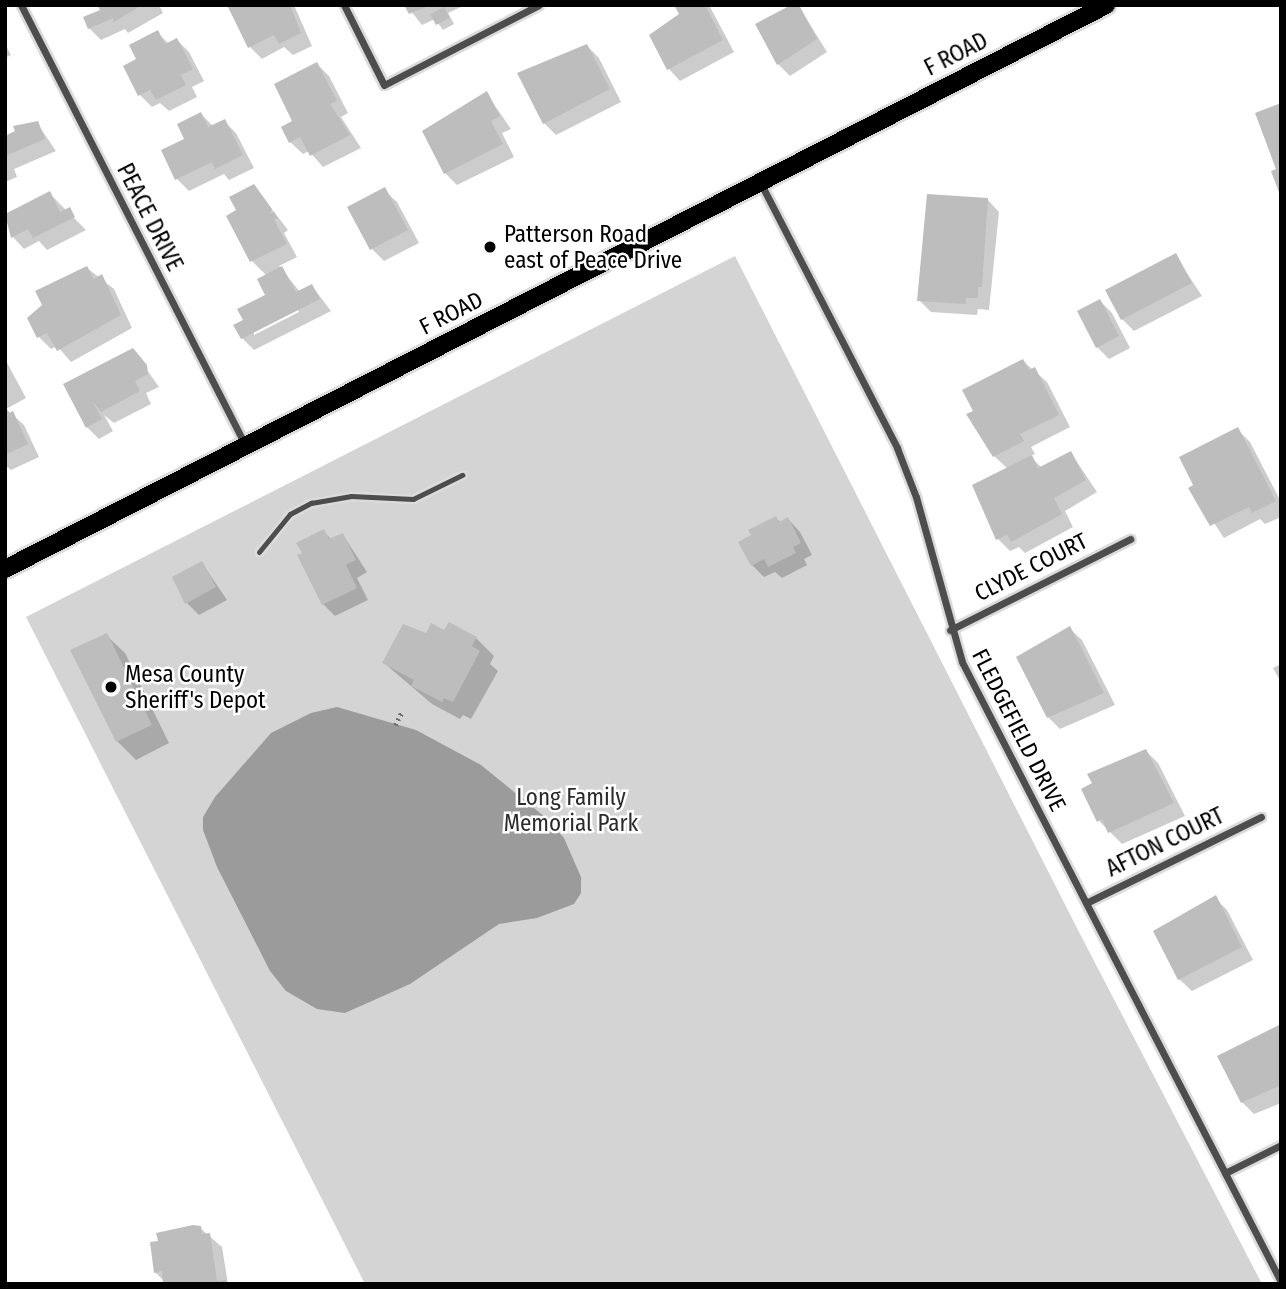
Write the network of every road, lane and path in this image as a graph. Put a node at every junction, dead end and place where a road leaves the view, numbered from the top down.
1 (20, 5) edge
2 (344, 5) edge
3 (539, 5) edge
4 (1106, 5) edge
5 (760, 182) junction
6 (246, 446) junction
7 (462, 475) dead end
8 (1130, 538) dead end
9 (259, 552) dead end
10 (5, 569) edge
11 (950, 631) junction
12 (402, 712) dead end
13 (395, 725) dead end
14 (1261, 817) dead end
15 (1086, 903) junction
16 (1281, 1146) edge
17 (1225, 1173) junction
18 (1281, 1282) edge

1 - 6 street, PEACE DRIVE
2 - 3 street
4 - 5 main road, F ROAD
5 - 6 main road, F ROAD
5 - 11 street, FLEDGEFIELD DRIVE
6 - 10 main road, F ROAD
7 - 9 lane
8 - 11 street, CLYDE COURT
11 - 15 street, FLEDGEFIELD DRIVE
12 - 13 path
14 - 15 street, AFTON COURT
15 - 17 street, FLEDGEFIELD DRIVE
16 - 17 street
17 - 18 street, FLEDGEFIELD DRIVE

